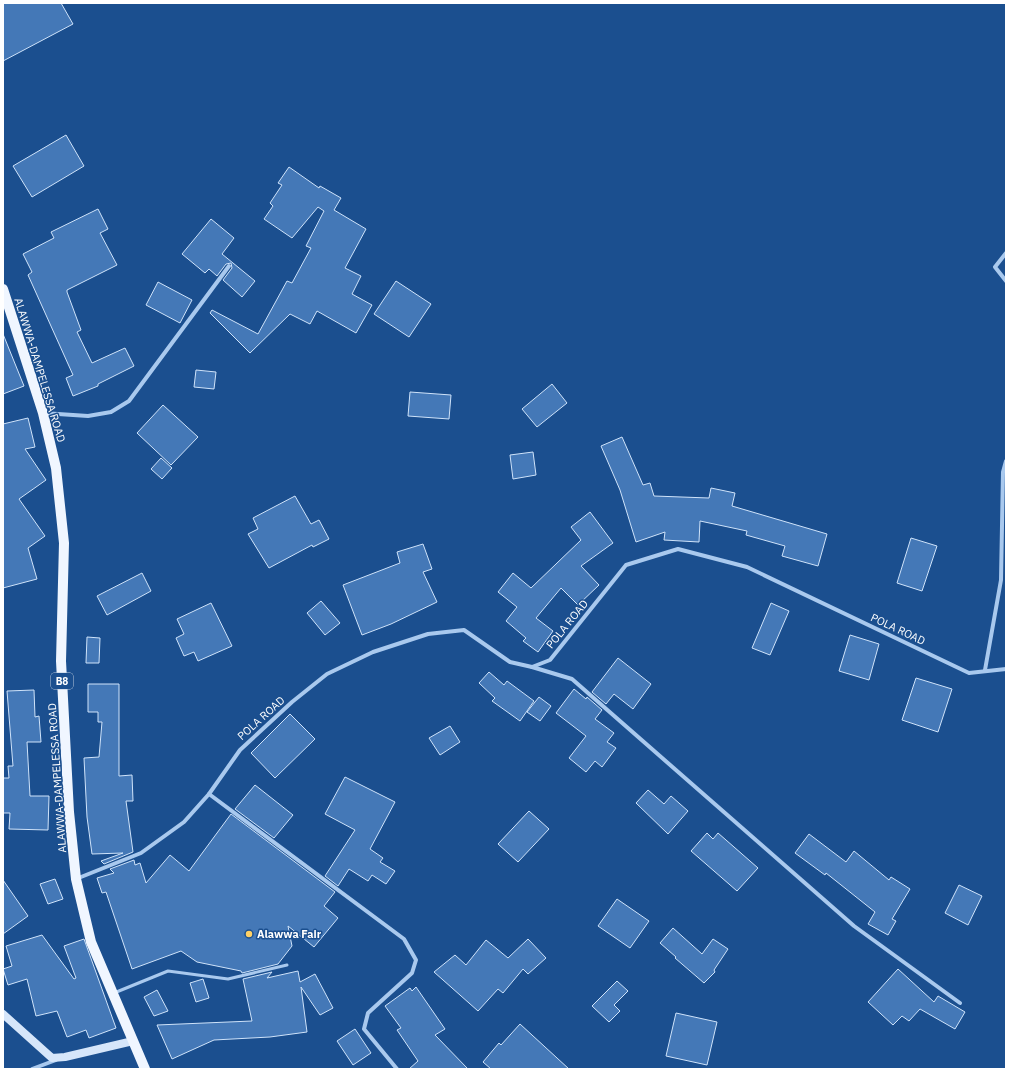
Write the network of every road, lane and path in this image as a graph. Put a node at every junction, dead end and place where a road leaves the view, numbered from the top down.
1 (1006, 253) edge
2 (229, 266) dead end
3 (1006, 281) edge
4 (3, 289) edge
5 (43, 413) junction
6 (1006, 461) edge
7 (532, 667) junction
8 (1006, 669) edge
9 (985, 670) junction
10 (210, 794) junction
11 (76, 879) junction
12 (287, 965) dead end
13 (112, 994) junction
14 (960, 1003) dead end
15 (3, 1014) edge
16 (133, 1041) junction
17 (66, 1057) junction
18 (32, 1069) edge
19 (145, 1069) edge
20 (397, 1069) edge

1 - 3 street
2 - 5 street
4 - 5 main road, ALAWWA-DAMPELESSA ROAD / B8
5 - 11 main road, ALAWWA-DAMPELESSA ROAD / B8
6 - 9 street
7 - 9 street, POLA ROAD
7 - 10 street, POLA ROAD
7 - 14 street
8 - 9 street, POLA ROAD
10 - 11 street, POLA ROAD
10 - 20 street
11 - 13 main road, ALAWWA-DAMPELESSA ROAD / B8
12 - 13 lane
13 - 16 main road, ALAWWA-DAMPELESSA ROAD / B8
15 - 17 street
16 - 17 street
16 - 19 main road, ALAWWA-DAMPELESSA ROAD / B8
17 - 18 street

